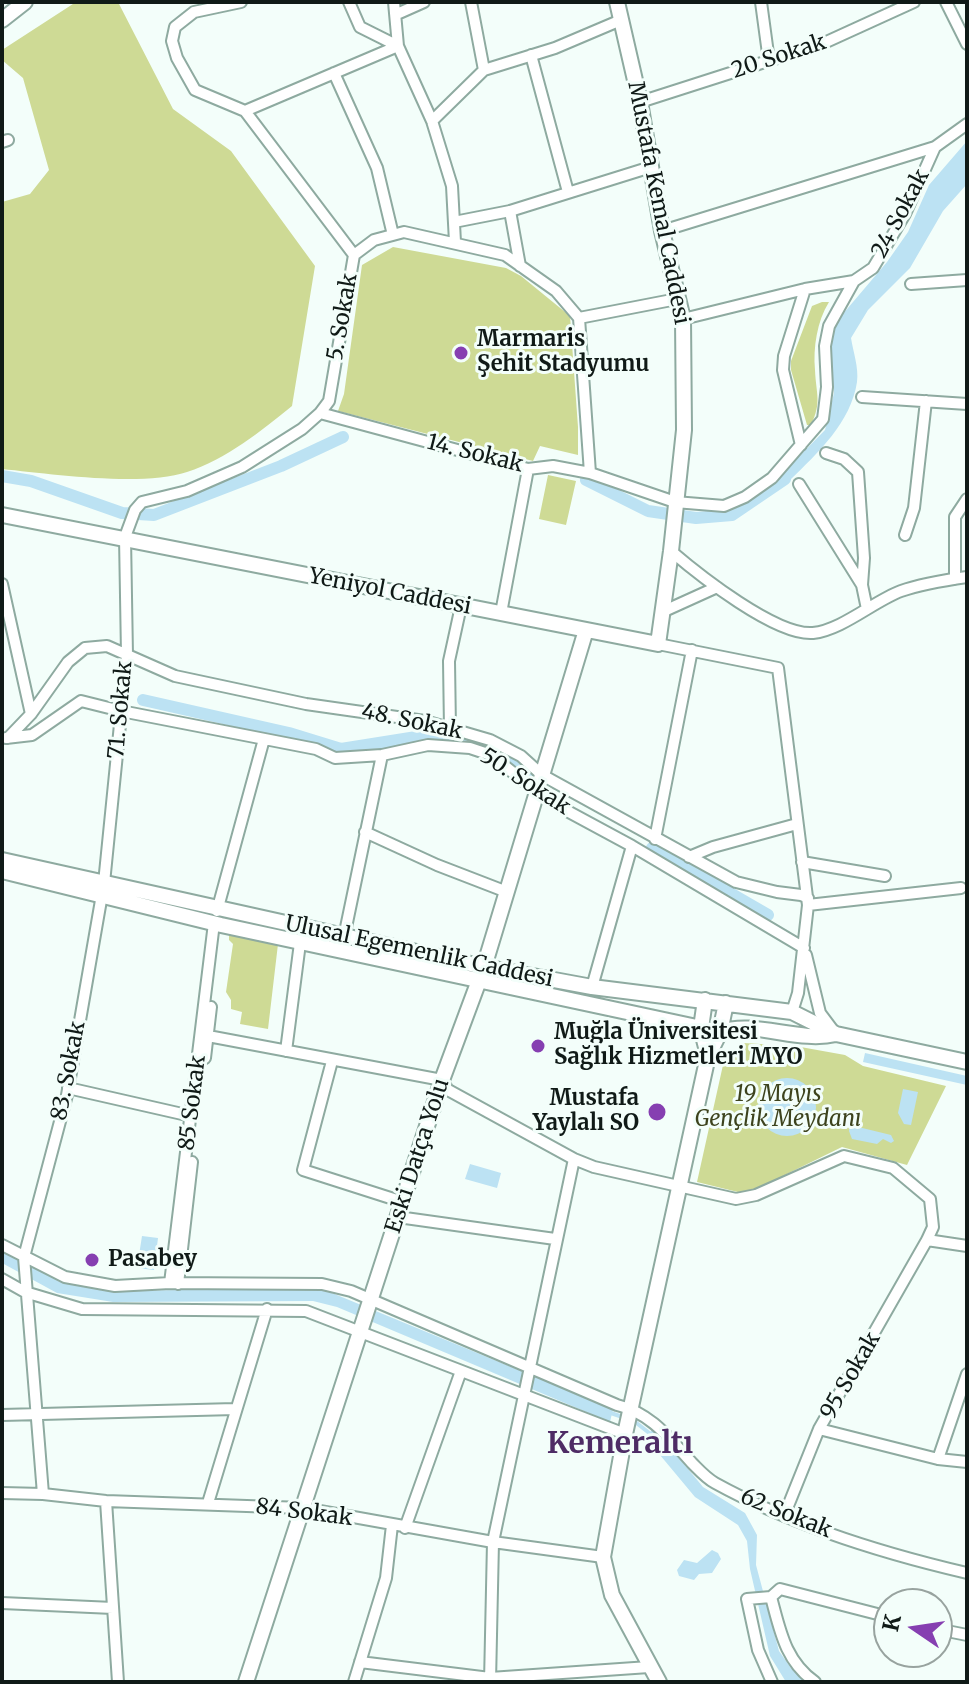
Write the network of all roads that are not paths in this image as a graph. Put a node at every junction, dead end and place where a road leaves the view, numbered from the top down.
1 (25, 2) edge
2 (241, 2) edge
3 (349, 2) edge
4 (394, 2) edge
5 (424, 2) edge
6 (471, 2) edge
7 (617, 2) edge
8 (761, 2) edge
9 (914, 2) edge
10 (946, 2) edge
11 (397, 14) junction
12 (2, 20) edge
13 (621, 20) junction
14 (967, 44) edge
15 (398, 46) junction
16 (531, 55) junction
17 (769, 61) junction
18 (484, 70) junction
19 (334, 73) junction
20 (640, 102) junction
21 (245, 111) junction
22 (432, 121) junction
23 (967, 124) edge
24 (935, 147) junction
25 (651, 167) junction
26 (568, 192) junction
27 (510, 211) junction
28 (454, 222) junction
29 (662, 231) junction
30 (393, 235) junction
31 (455, 242) junction
32 (354, 255) junction
33 (520, 266) junction
34 (967, 280) edge
35 (854, 281) junction
36 (911, 284) dead end
37 (805, 289) junction
38 (677, 299) junction
39 (579, 318) junction
40 (683, 319) junction
41 (862, 397) dead end
42 (926, 401) junction
43 (967, 404) edge
44 (320, 413) junction
45 (801, 445) junction
46 (826, 453) dead end
47 (528, 469) junction
48 (590, 473) junction
49 (799, 484) dead end
50 (967, 499) edge
51 (675, 502) junction
52 (2, 515) edge
53 (127, 531) junction
54 (905, 535) dead end
55 (671, 551) junction
56 (961, 578) edge
57 (2, 584) edge
58 (862, 585) junction
59 (715, 588) junction
60 (461, 606) junction
61 (867, 609) junction
62 (662, 612) junction
63 (501, 613) junction
64 (586, 630) junction
65 (658, 644) junction
66 (692, 650) junction
67 (127, 655) junction
68 (121, 711) junction
69 (31, 714) junction
70 (450, 729) junction
71 (5, 738) edge
72 (264, 739) junction
73 (382, 755) junction
74 (542, 775) junction
75 (537, 792) junction
76 (797, 824) junction
77 (365, 832) junction
78 (655, 839) junction
79 (632, 846) junction
80 (689, 857) junction
81 (2, 860) edge
82 (802, 862) junction
83 (2, 871) edge
84 (885, 876) dead end
85 (961, 888) dead end
86 (103, 890) junction
87 (507, 892) junction
88 (808, 902) junction
89 (218, 908) junction
90 (217, 924) junction
91 (344, 937) junction
92 (300, 943) junction
93 (804, 948) junction
94 (481, 974) junction
95 (592, 987) junction
96 (705, 1000) junction
97 (726, 1003) junction
98 (792, 1012) junction
99 (701, 1028) junction
100 (720, 1032) junction
101 (836, 1034) junction
102 (208, 1036) junction
103 (286, 1051) junction
104 (708, 1055) junction
105 (332, 1061) junction
106 (967, 1062) edge
107 (442, 1080) junction
108 (68, 1088) junction
109 (191, 1116) junction
110 (574, 1159) junction
111 (681, 1188) junction
112 (401, 1209) junction
113 (555, 1239) junction
114 (927, 1240) junction
115 (2, 1245) edge
116 (967, 1246) edge
117 (24, 1258) junction
118 (2, 1279) edge
119 (174, 1284) junction
120 (25, 1292) junction
121 (370, 1302) junction
122 (267, 1309) junction
123 (362, 1327) junction
124 (528, 1369) junction
125 (461, 1371) junction
126 (967, 1374) edge
127 (524, 1393) junction
128 (235, 1409) junction
129 (631, 1410) junction
130 (2, 1415) edge
131 (35, 1415) junction
132 (819, 1429) junction
133 (626, 1431) junction
134 (938, 1459) junction
135 (967, 1462) edge
136 (2, 1493) edge
137 (43, 1494) junction
138 (106, 1501) junction
139 (208, 1503) junction
140 (303, 1508) junction
141 (784, 1516) junction
142 (392, 1525) junction
143 (405, 1528) junction
144 (493, 1542) junction
145 (603, 1557) junction
146 (967, 1573) edge
147 (768, 1595) junction
148 (2, 1603) edge
149 (113, 1608) junction
150 (873, 1614) edge
151 (360, 1662) junction
152 (649, 1667) junction
153 (800, 1678) edge
154 (490, 1680) edge
155 (118, 1682) edge
156 (246, 1682) edge
157 (354, 1682) edge
158 (659, 1682) edge
159 (772, 1682) edge
160 (815, 1682) edge

1 - 12 street
2 - 21 street
3 - 15 street
4 - 11 street
5 - 11 street
6 - 18 street
7 - 13 street, Mustafa Kemal Caddesi
8 - 17 street
9 - 17 street, 20 Sokak
10 - 14 street
11 - 15 street
13 - 16 street
13 - 20 street, Mustafa Kemal Caddesi
15 - 19 street
15 - 22 street
16 - 18 street
16 - 26 street
17 - 20 street, 20 Sokak
18 - 22 street
19 - 21 street
19 - 30 street
20 - 25 street, Mustafa Kemal Caddesi
21 - 32 street, 5. Sokak
22 - 28 street
23 - 24 street, 24 Sokak
24 - 29 street
24 - 35 street, 24 Sokak
25 - 26 street
25 - 29 street, Mustafa Kemal Caddesi
26 - 27 street
27 - 28 street
27 - 33 street
28 - 31 street
29 - 38 street, Mustafa Kemal Caddesi
30 - 31 street
30 - 32 street
31 - 33 street
32 - 44 street, 5. Sokak
33 - 39 street
34 - 36 street, 24 Sokak
35 - 37 street
35 - 45 street, 24 Sokak
37 - 40 street
37 - 45 street
38 - 39 street
38 - 40 street, Mustafa Kemal Caddesi
39 - 48 street
40 - 51 street, Mustafa Kemal Caddesi
41 - 42 street
42 - 43 street
42 - 54 street
44 - 47 street, 14. Sokak
44 - 53 street
45 - 51 street, 14. Sokak
46 - 58 street
47 - 48 street, 14. Sokak
47 - 63 street
48 - 51 street, 14. Sokak
49 - 58 street
50 - 56 street
51 - 55 street, Mustafa Kemal Caddesi
52 - 53 street, Yeniyol Caddesi
53 - 60 street, Yeniyol Caddesi
53 - 67 street, 71. Sokak
55 - 59 street
55 - 62 street, Mustafa Kemal Caddesi
56 - 61 street
57 - 69 street
58 - 61 street
59 - 61 street
59 - 62 street
60 - 63 street, Yeniyol Caddesi
60 - 70 street
62 - 65 street, Mustafa Kemal Caddesi
63 - 64 street, Yeniyol Caddesi
64 - 65 street, Yeniyol Caddesi
64 - 74 street, Eski Datça Yolu
65 - 66 street, Yeniyol Caddesi
66 - 76 street, Yeniyol Caddesi
66 - 78 street
67 - 68 street, 71. Sokak
67 - 69 street, 48. Sokak
67 - 70 street, 48. Sokak
68 - 71 street, 50. Sokak
68 - 72 street, 50. Sokak
68 - 86 street, 71. Sokak
69 - 71 street
70 - 74 street, 48. Sokak
72 - 73 street, 50. Sokak
72 - 89 street
73 - 75 street, 50. Sokak
73 - 77 street
74 - 75 street, Eski Datça Yolu
74 - 78 street, 48. Sokak
75 - 79 street, 50. Sokak
75 - 87 street, Eski Datça Yolu
76 - 80 street
76 - 82 street
77 - 87 street
77 - 91 street
78 - 80 street, 48. Sokak
79 - 93 street, 50. Sokak
79 - 95 street
80 - 88 street, 48. Sokak
81 - 86 street, Ulusal Egemenlik Caddesi
82 - 84 street
82 - 88 street
83 - 86 street, Ulusal Egemenlik Caddesi
85 - 88 street, 48. Sokak
86 - 89 street, Ulusal Egemenlik Caddesi
86 - 90 street, Ulusal Egemenlik Caddesi
86 - 108 street, 83. Sokak
87 - 94 street, Eski Datça Yolu
88 - 93 street
89 - 90 street
89 - 91 street, Ulusal Egemenlik Caddesi
90 - 92 street, Ulusal Egemenlik Caddesi
90 - 102 street, 85 Sokak
90 - 109 street, 85 Sokak
91 - 94 street, Ulusal Egemenlik Caddesi
92 - 94 street, Ulusal Egemenlik Caddesi
92 - 103 street
93 - 98 street
93 - 101 street
94 - 95 street, Ulusal Egemenlik Caddesi
94 - 99 street, Ulusal Egemenlik Caddesi
94 - 107 street, Eski Datça Yolu
95 - 96 street, Ulusal Egemenlik Caddesi
96 - 97 street, Ulusal Egemenlik Caddesi
96 - 99 street
97 - 98 street, Ulusal Egemenlik Caddesi
97 - 100 street
98 - 101 street, Ulusal Egemenlik Caddesi
99 - 100 street, Ulusal Egemenlik Caddesi
99 - 104 street
100 - 101 street, Ulusal Egemenlik Caddesi
100 - 104 street
101 - 106 street, Ulusal Egemenlik Caddesi
102 - 103 street
102 - 119 street, 85 Sokak
103 - 105 street
104 - 111 street
105 - 107 street
105 - 112 street
107 - 110 street
107 - 112 street, Eski Datça Yolu
108 - 109 street
108 - 117 street, 83. Sokak
109 - 119 street, 85 Sokak
110 - 111 street
110 - 113 street
111 - 114 street
111 - 129 street
112 - 113 street
112 - 121 street, Eski Datça Yolu
113 - 124 street
114 - 116 street
114 - 132 street, 95 Sokak
115 - 117 street, 62 Sokak
117 - 119 street, 62 Sokak
117 - 120 street, 83. Sokak
118 - 120 street
119 - 121 street, 62 Sokak
120 - 122 street
120 - 131 street, 83. Sokak
121 - 123 street, Eski Datça Yolu
121 - 124 street, 62 Sokak
122 - 123 street
122 - 128 street
123 - 125 street
123 - 140 street, Eski Datça Yolu
124 - 127 street
124 - 129 street, 62 Sokak
125 - 127 street
125 - 143 street
126 - 134 street
127 - 133 street
127 - 144 street
128 - 131 street
128 - 139 street
129 - 133 street
129 - 141 street, 62 Sokak
130 - 131 street
131 - 137 street, 83. Sokak
132 - 134 street
132 - 141 street, 95 Sokak
133 - 145 street
134 - 135 street
136 - 137 street, 84 Sokak
137 - 138 street, 84 Sokak
138 - 139 street, 84 Sokak
138 - 149 street
139 - 140 street, 84 Sokak
140 - 142 street, 84 Sokak
140 - 156 street, Eski Datça Yolu
141 - 146 street, 62 Sokak
142 - 143 street, 84 Sokak
142 - 151 street
143 - 144 street, 84 Sokak
144 - 145 street, 84 Sokak
144 - 154 street
145 - 152 street
147 - 150 street
147 - 153 street
147 - 159 street
148 - 149 street
149 - 155 street
151 - 154 street
151 - 157 street
152 - 154 street
152 - 158 street
153 - 160 street

